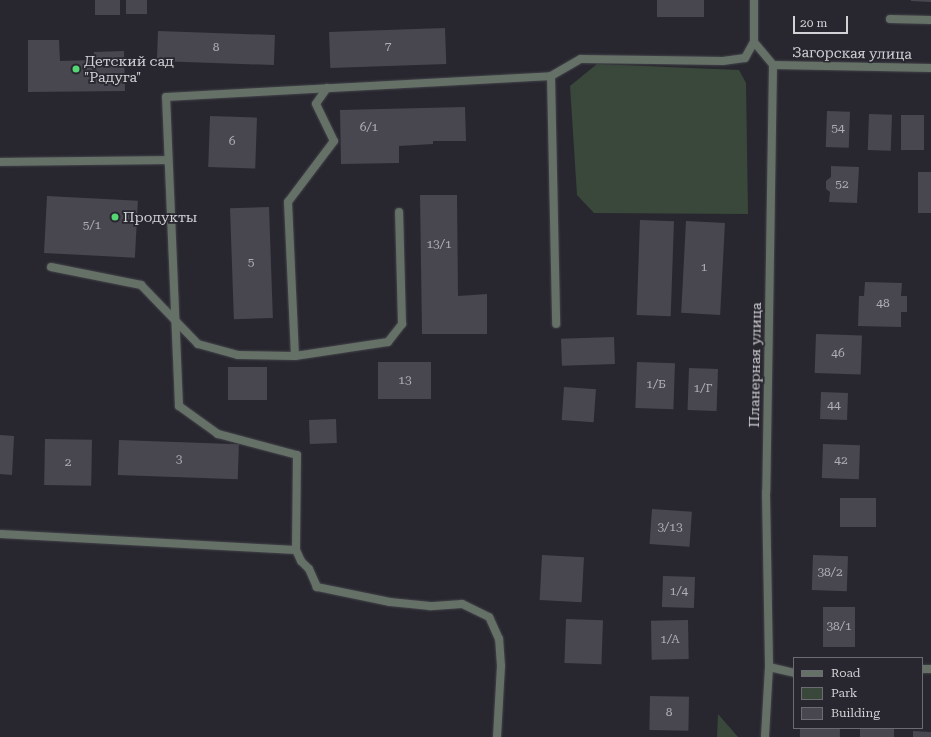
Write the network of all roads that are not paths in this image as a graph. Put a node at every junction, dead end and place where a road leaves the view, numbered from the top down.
1 (754, 0) edge
2 (890, 19) dead end
3 (931, 20) edge
4 (754, 42) junction
5 (773, 65) junction
6 (931, 68) edge
7 (551, 76) junction
8 (327, 88) junction
9 (168, 160) junction
10 (0, 162) edge
11 (399, 212) dead end
12 (51, 267) dead end
13 (175, 322) junction
14 (556, 324) dead end
15 (295, 356) junction
16 (0, 534) edge
17 (296, 550) junction
18 (769, 667) junction
19 (793, 673) edge
20 (497, 737) edge
21 (765, 737) edge

1 - 4 street
2 - 3 street
4 - 5 street
4 - 7 street
5 - 6 street, Загорская улица
5 - 18 street, Планерная улица
7 - 8 street
7 - 14 street
8 - 9 street
8 - 15 street
9 - 10 street
9 - 13 street
11 - 15 street
12 - 13 street
13 - 15 street
13 - 17 street
16 - 17 street
17 - 20 street
18 - 19 street
18 - 21 street, Планерная улица

